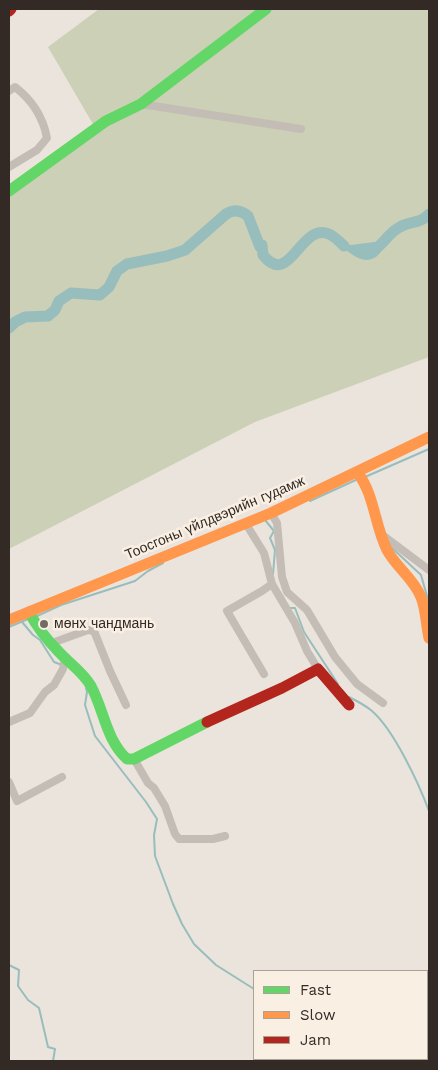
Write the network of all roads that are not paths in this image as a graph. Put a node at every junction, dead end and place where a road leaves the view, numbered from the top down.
1 (266, 9) edge
2 (9, 91) edge
3 (141, 104) junction
4 (300, 129) dead end
5 (9, 167) edge
6 (9, 191) edge
7 (429, 437) edge
8 (357, 472) junction
9 (271, 514) junction
10 (246, 524) junction
11 (381, 534) junction
12 (429, 570) edge
13 (272, 584) junction
14 (29, 612) junction
15 (9, 620) edge
16 (429, 638) edge
17 (52, 643) junction
18 (65, 658) junction
19 (318, 669) junction
20 (264, 674) dead end
21 (383, 703) dead end
22 (349, 705) dead end
23 (126, 706) dead end
24 (9, 722) edge
25 (134, 759) junction
26 (62, 777) dead end
27 (9, 782) edge
28 (225, 836) dead end

1 - 3 street
2 - 5 street
3 - 4 street
3 - 6 street
7 - 8 street, Тоосгоны үйлдвэрийн гудамж
8 - 9 street, Тоосгоны үйлдвэрийн гудамж
8 - 11 street
9 - 10 street, Тоосгоны үйлдвэрийн гудамж
9 - 21 street
10 - 13 street
10 - 14 street, Тоосгоны үйлдвэрийн гудамж
11 - 12 street
11 - 16 street
13 - 19 street
13 - 20 street
14 - 15 street, Тоосгоны үйлдвэрийн гудамж
14 - 17 street
17 - 18 street
17 - 23 street
18 - 24 street
18 - 25 street
19 - 22 street
19 - 25 street
25 - 28 street
26 - 27 street

